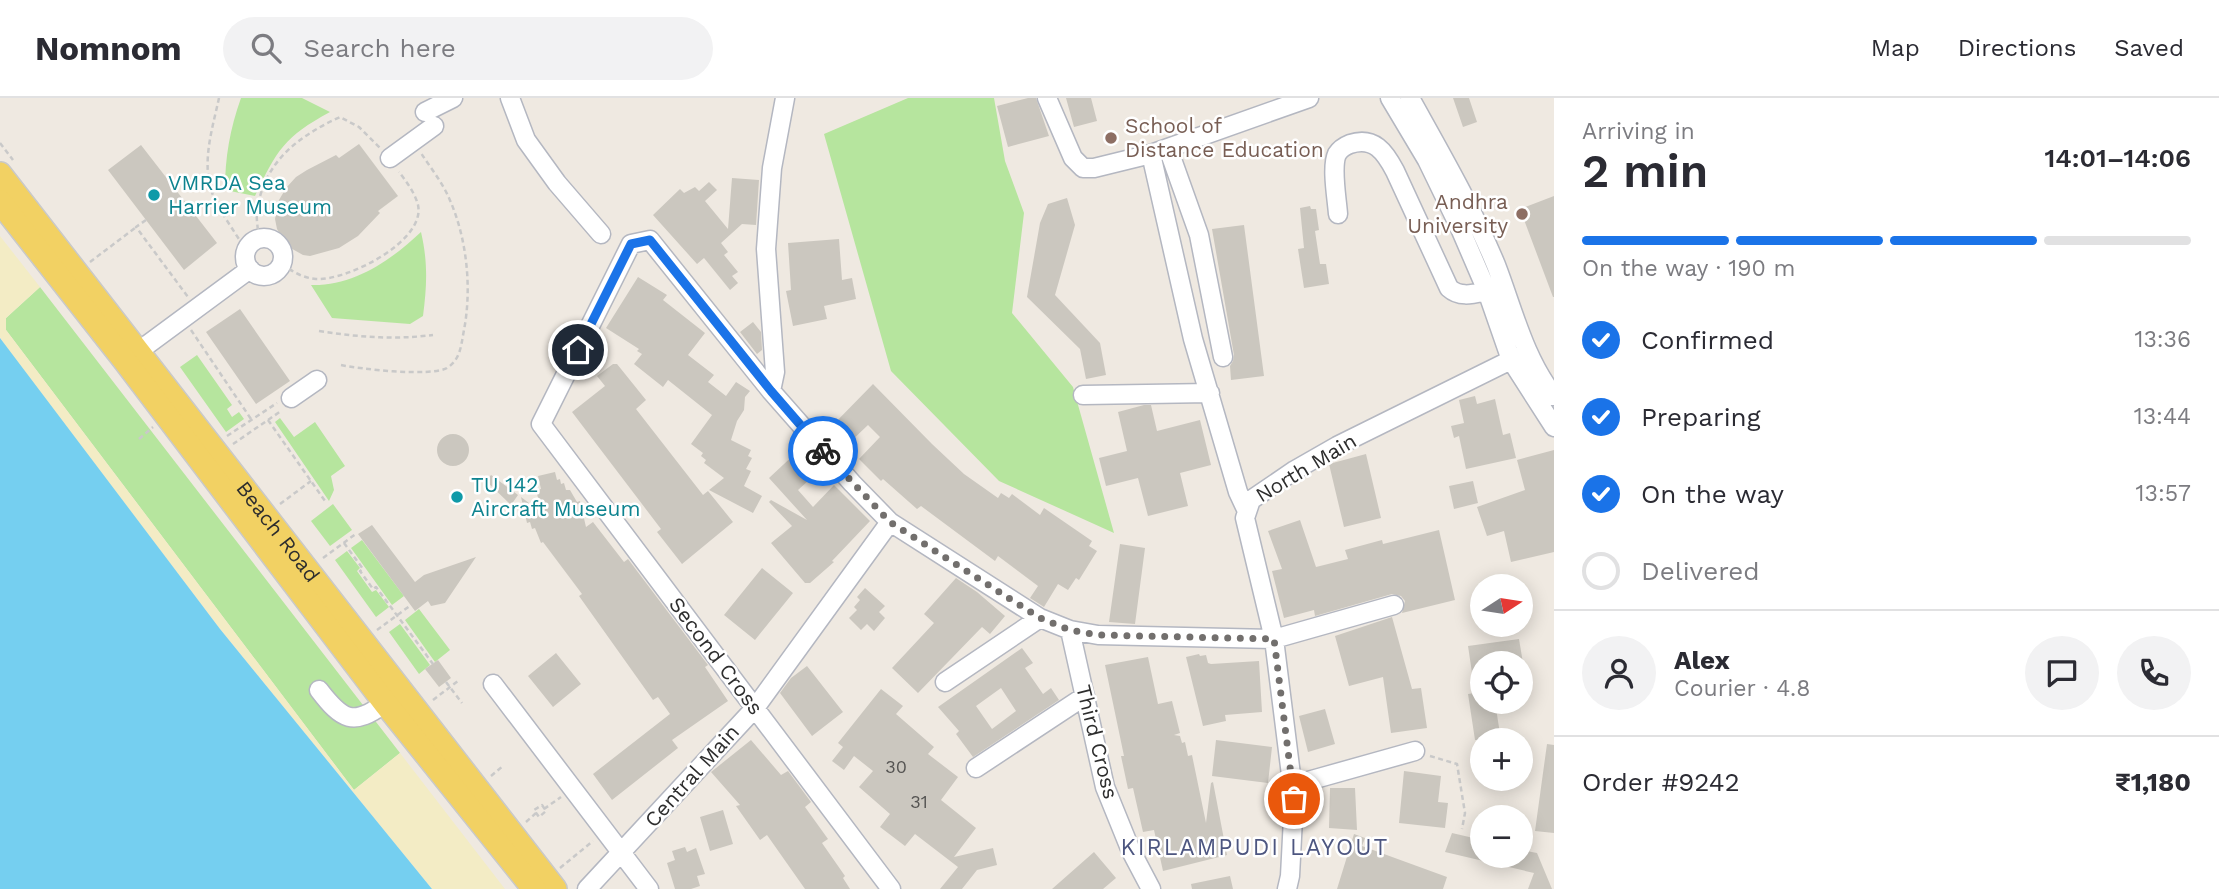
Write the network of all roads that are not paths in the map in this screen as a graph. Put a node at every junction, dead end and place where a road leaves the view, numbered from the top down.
1 (453, 98) edge
2 (510, 98) edge
3 (785, 98) edge
4 (1047, 98) edge
5 (1309, 98) edge
6 (1390, 98) edge
7 (1410, 98) edge
8 (1159, 151) junction
9 (390, 158) road end
10 (0, 174) edge
11 (0, 202) edge
12 (1338, 214) dead end
13 (601, 234) dead end
14 (250, 269) junction
15 (1487, 291) junction
16 (131, 356) junction
17 (1519, 356) junction
18 (1223, 357) dead end
19 (317, 380) dead end
20 (771, 391) junction
21 (1210, 393) junction
22 (1083, 395) dead end
23 (1554, 396) edge
24 (285, 403) road end
25 (1554, 427) edge
26 (1246, 509) junction
27 (890, 522) junction
28 (1394, 605) dead end
29 (1040, 618) junction
30 (1070, 630) junction
31 (1274, 639) junction
32 (945, 681) dead end
33 (493, 684) dead end
34 (319, 690) dead end
35 (1085, 696) junction
36 (385, 703) junction
37 (755, 708) junction
38 (1415, 751) road end
39 (976, 768) dead end
40 (1294, 799) junction
41 (622, 853) junction
42 (557, 880) edge
43 (534, 889) edge
44 (587, 889) edge
45 (649, 889) edge
46 (891, 889) edge
47 (1151, 889) edge
48 (1287, 889) edge

1 - 9 street
2 - 13 street
3 - 20 street
4 - 8 street
5 - 8 street
6 - 15 street
7 - 17 street
8 - 18 street
8 - 21 street
10 - 16 main road, Beach Road
11 - 16 main road, Beach Road
12 - 15 street
14 - 14 street
14 - 16 street
15 - 17 street
16 - 36 main road, Beach Road
16 - 42 main road, Beach Road
17 - 23 street
17 - 25 street
17 - 26 street, North Main
19 - 24 street
20 - 27 street
20 - 37 street, Second Cross
21 - 22 street
21 - 26 street
26 - 31 street, North Main
27 - 29 street
27 - 37 street, Central Main
28 - 31 street
29 - 30 street
29 - 32 street
30 - 31 street
30 - 35 street, Third Cross
31 - 40 street, North Main
33 - 41 street
34 - 36 street
35 - 39 street
35 - 47 street, Third Cross
36 - 43 main road, Beach Road
37 - 41 street, Central Main
37 - 46 street, Second Cross
38 - 40 street
40 - 48 street, North Main
41 - 44 street, Central Main
41 - 45 street

